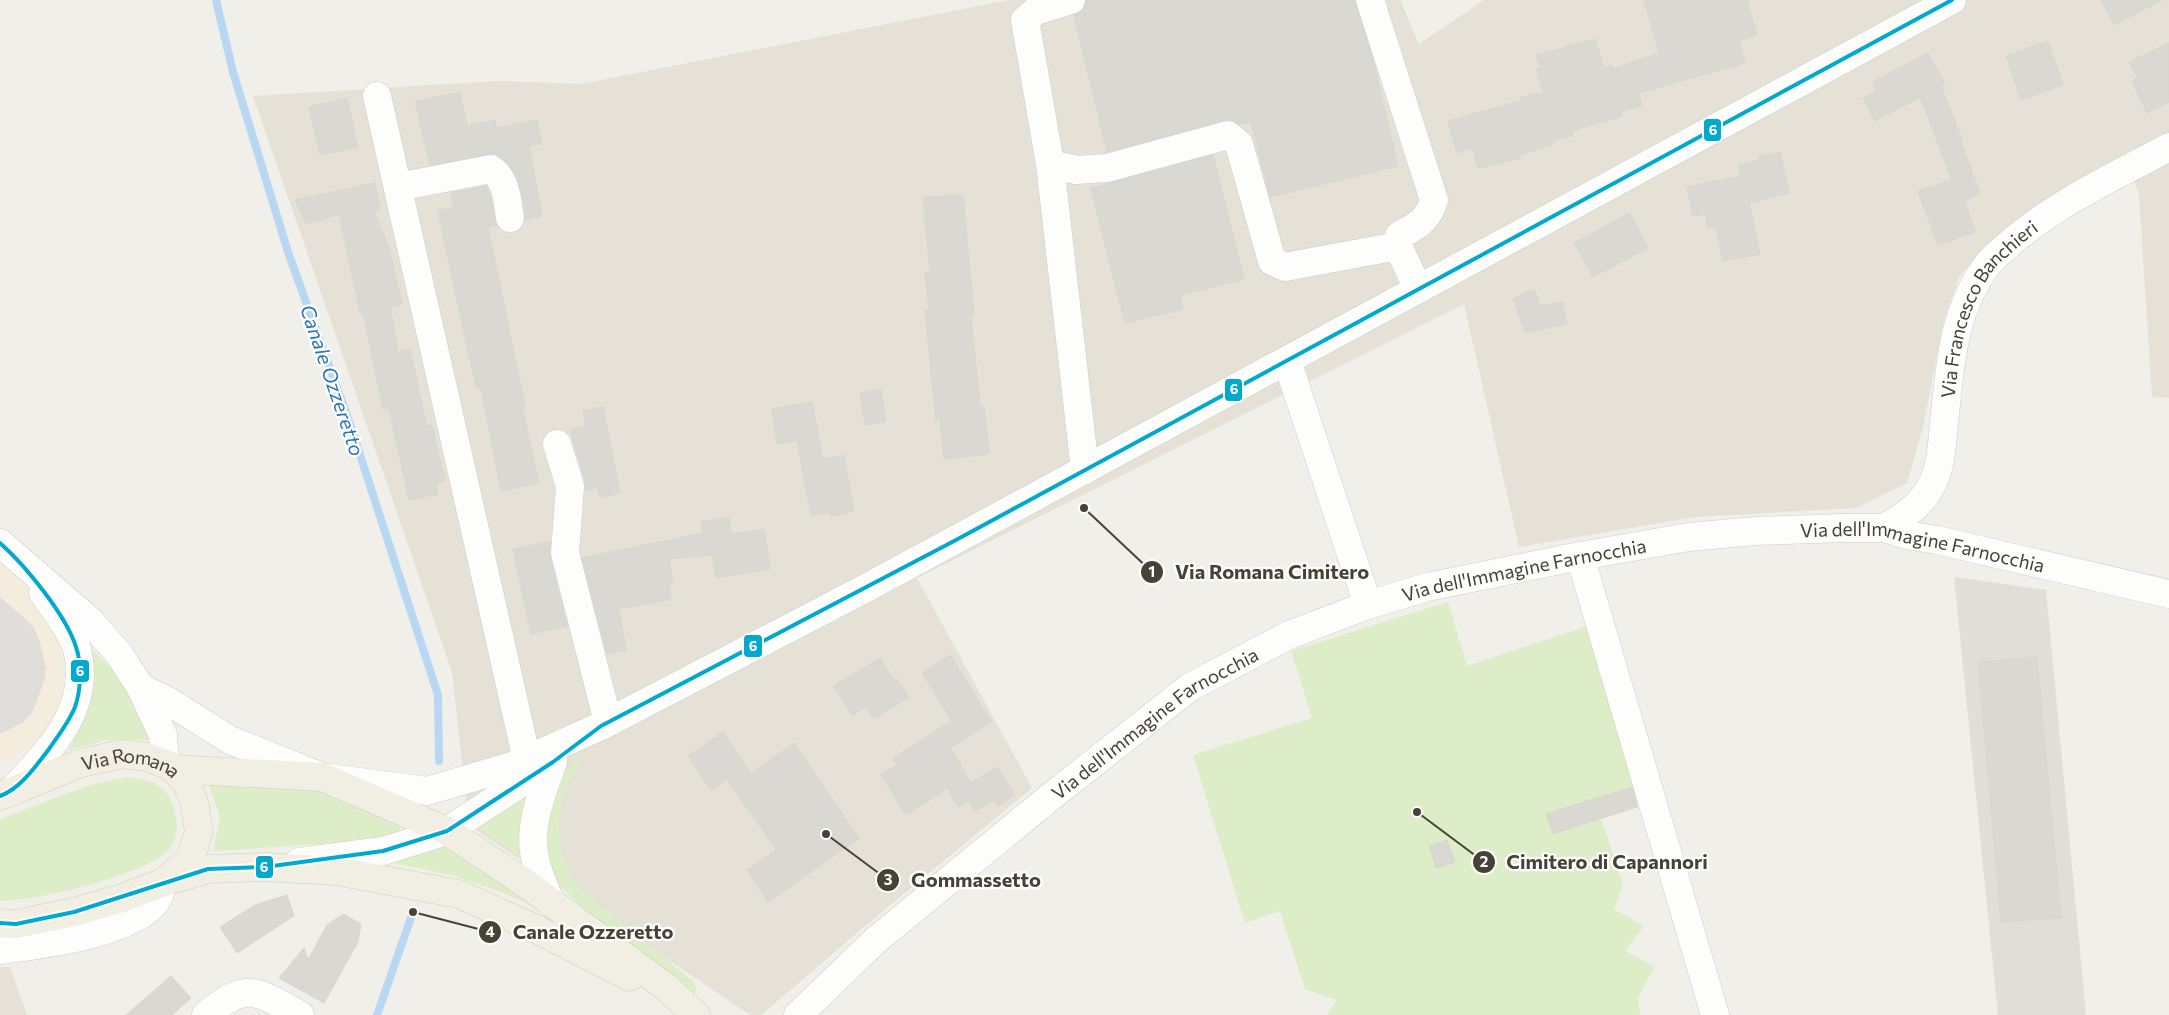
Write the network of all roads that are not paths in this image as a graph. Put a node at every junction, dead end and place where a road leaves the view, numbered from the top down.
1 (1071, 0) edge
2 (1370, 0) edge
3 (1952, 0) edge
4 (377, 96) dead end
5 (2169, 147) edge
6 (1050, 164) junction
7 (398, 187) junction
8 (510, 218) dead end
9 (1398, 246) junction
10 (1418, 289) junction
11 (1287, 361) junction
12 (557, 444) dead end
13 (1085, 470) junction
14 (1884, 528) junction
15 (10, 552) edge
16 (1580, 556) junction
17 (2169, 594) edge
18 (1368, 605) junction
19 (141, 688) junction
20 (604, 724) junction
21 (540, 762) junction
22 (170, 766) junction
23 (322, 777) junction
24 (6, 794) edge
25 (447, 831) junction
26 (265, 867) junction
27 (164, 882) junction
28 (551, 903) junction
29 (5, 926) edge
30 (0, 950) edge
31 (690, 1010) edge
32 (207, 1014) edge
33 (300, 1015) edge
34 (798, 1015) edge
35 (1715, 1015) edge

1 - 6 street
2 - 9 street
3 - 10 street
4 - 7 street
5 - 14 street, Via Francesco Banchieri
6 - 9 street
6 - 13 street
7 - 8 street
7 - 21 street
9 - 10 street
10 - 11 street
11 - 13 street
11 - 18 street
12 - 20 street
13 - 20 street
14 - 16 street, Via dell'Immagine Farnocchia
14 - 17 street, Via dell'Immagine Farnocchia
15 - 19 street
15 - 24 street
16 - 18 street, Via dell'Immagine Farnocchia
16 - 35 street
18 - 34 street, Via dell'Immagine Farnocchia
19 - 22 street
19 - 23 street
20 - 21 street
21 - 23 street
21 - 25 street
21 - 28 street
22 - 23 main road
22 - 24 main road, Via Romana
22 - 27 main road, Via Romana
23 - 25 main road
25 - 26 street
25 - 28 main road
26 - 27 main road
26 - 31 main road
27 - 29 main road, Via Romana
27 - 30 street
28 - 31 main road
32 - 33 street

